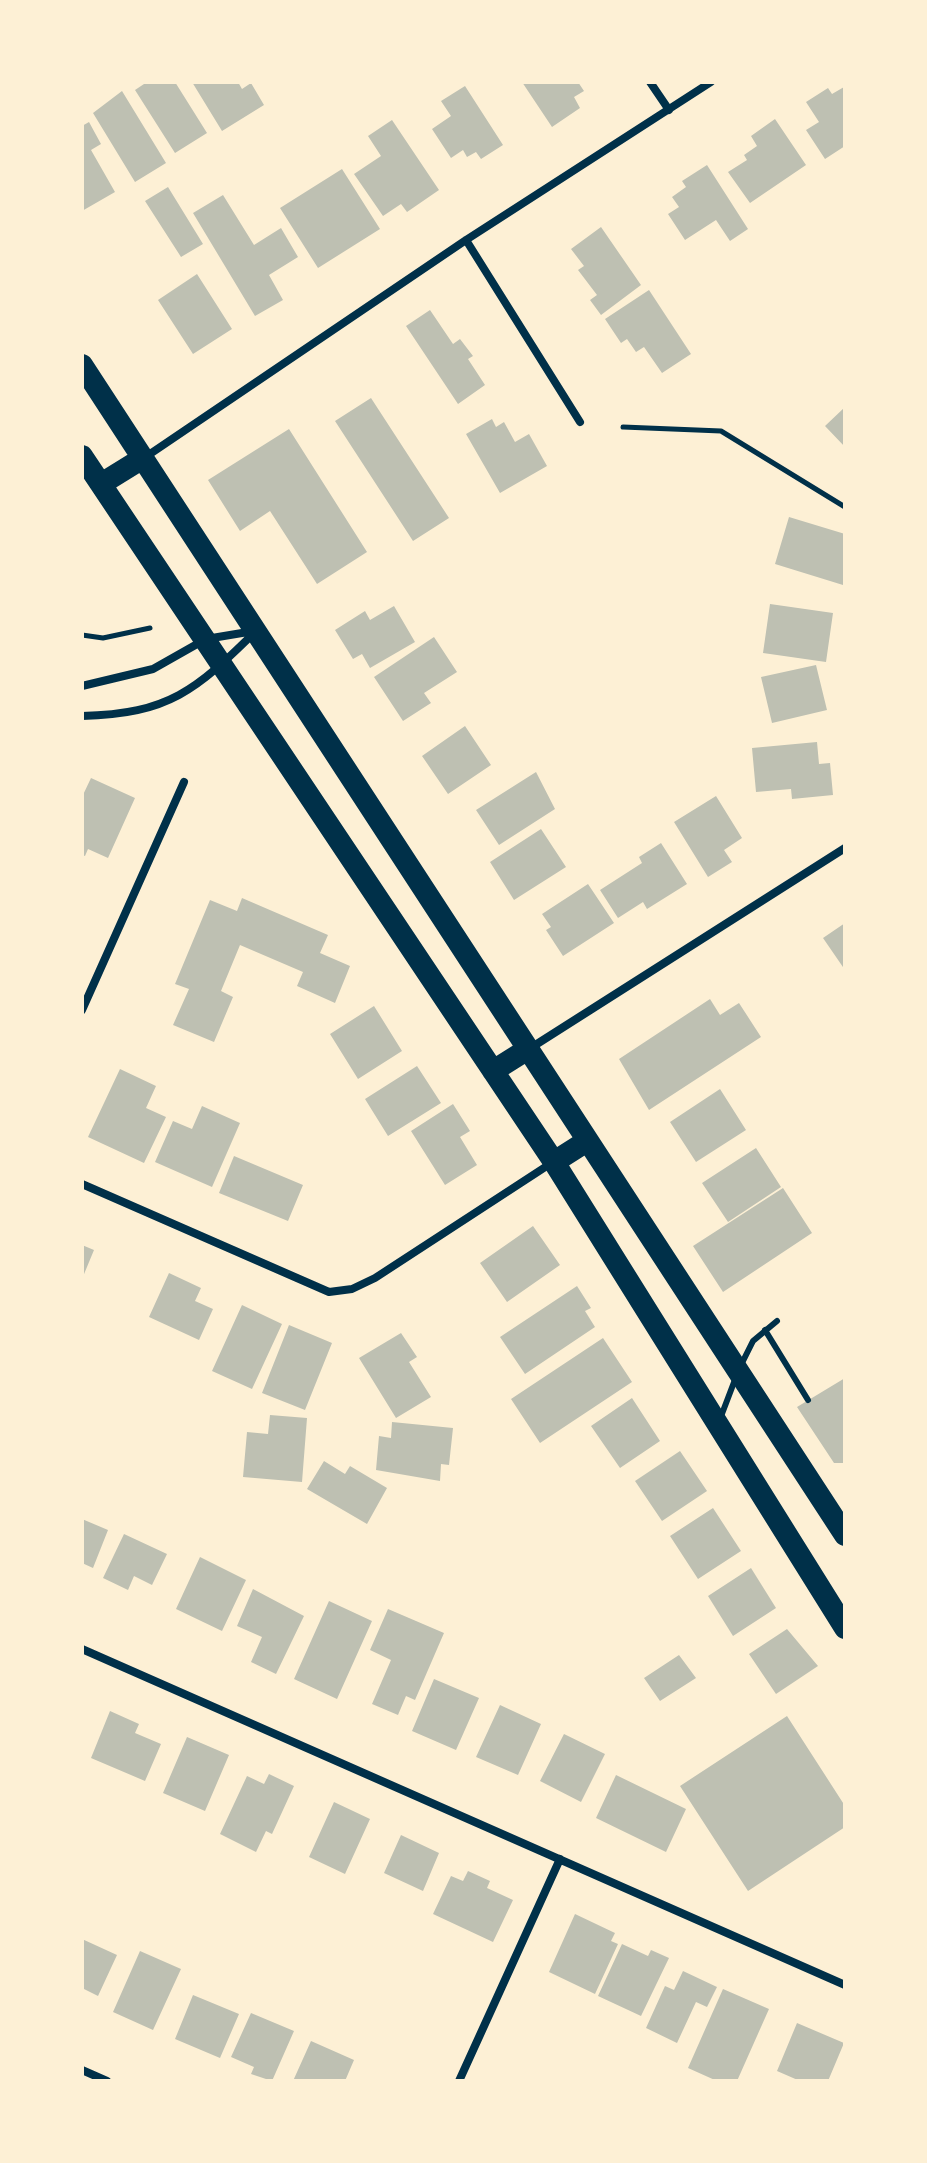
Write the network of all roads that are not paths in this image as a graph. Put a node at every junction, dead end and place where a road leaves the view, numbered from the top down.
1 (650, 82) edge
2 (711, 82) edge
3 (669, 110) junction
4 (466, 240) junction
5 (82, 365) edge
6 (580, 422) dead end
7 (82, 456) edge
8 (143, 458) junction
9 (101, 484) junction
10 (255, 631) junction
11 (206, 639) junction
12 (222, 664) junction
13 (82, 686) edge
14 (82, 716) edge
15 (184, 782) dead end
16 (845, 848) edge
17 (82, 1010) edge
18 (528, 1049) junction
19 (493, 1071) junction
20 (587, 1141) junction
21 (554, 1162) junction
22 (82, 1184) edge
23 (777, 1321) dead end
24 (765, 1330) junction
25 (739, 1371) junction
26 (808, 1400) dead end
27 (717, 1426) junction
28 (845, 1535) edge
29 (845, 1628) edge
30 (82, 1649) edge
31 (560, 1859) junction
32 (845, 1985) edge
33 (82, 2070) edge
34 (107, 2081) edge
35 (459, 2081) edge

1 - 3 street
2 - 3 street
3 - 4 street
4 - 6 street
4 - 8 street
5 - 8 highway
7 - 9 highway
8 - 9 highway
8 - 10 highway
9 - 11 highway
10 - 11 street
10 - 12 street
10 - 18 highway
11 - 12 highway
11 - 13 street
12 - 14 street
12 - 19 highway
15 - 17 street
16 - 18 street
18 - 19 highway
18 - 20 highway
19 - 21 highway
20 - 21 highway
20 - 25 highway
21 - 22 street
21 - 27 highway
23 - 24 lane
24 - 25 lane
24 - 26 lane
25 - 27 lane
25 - 28 highway
27 - 29 highway
30 - 31 street
31 - 32 street
31 - 35 street
33 - 34 street

